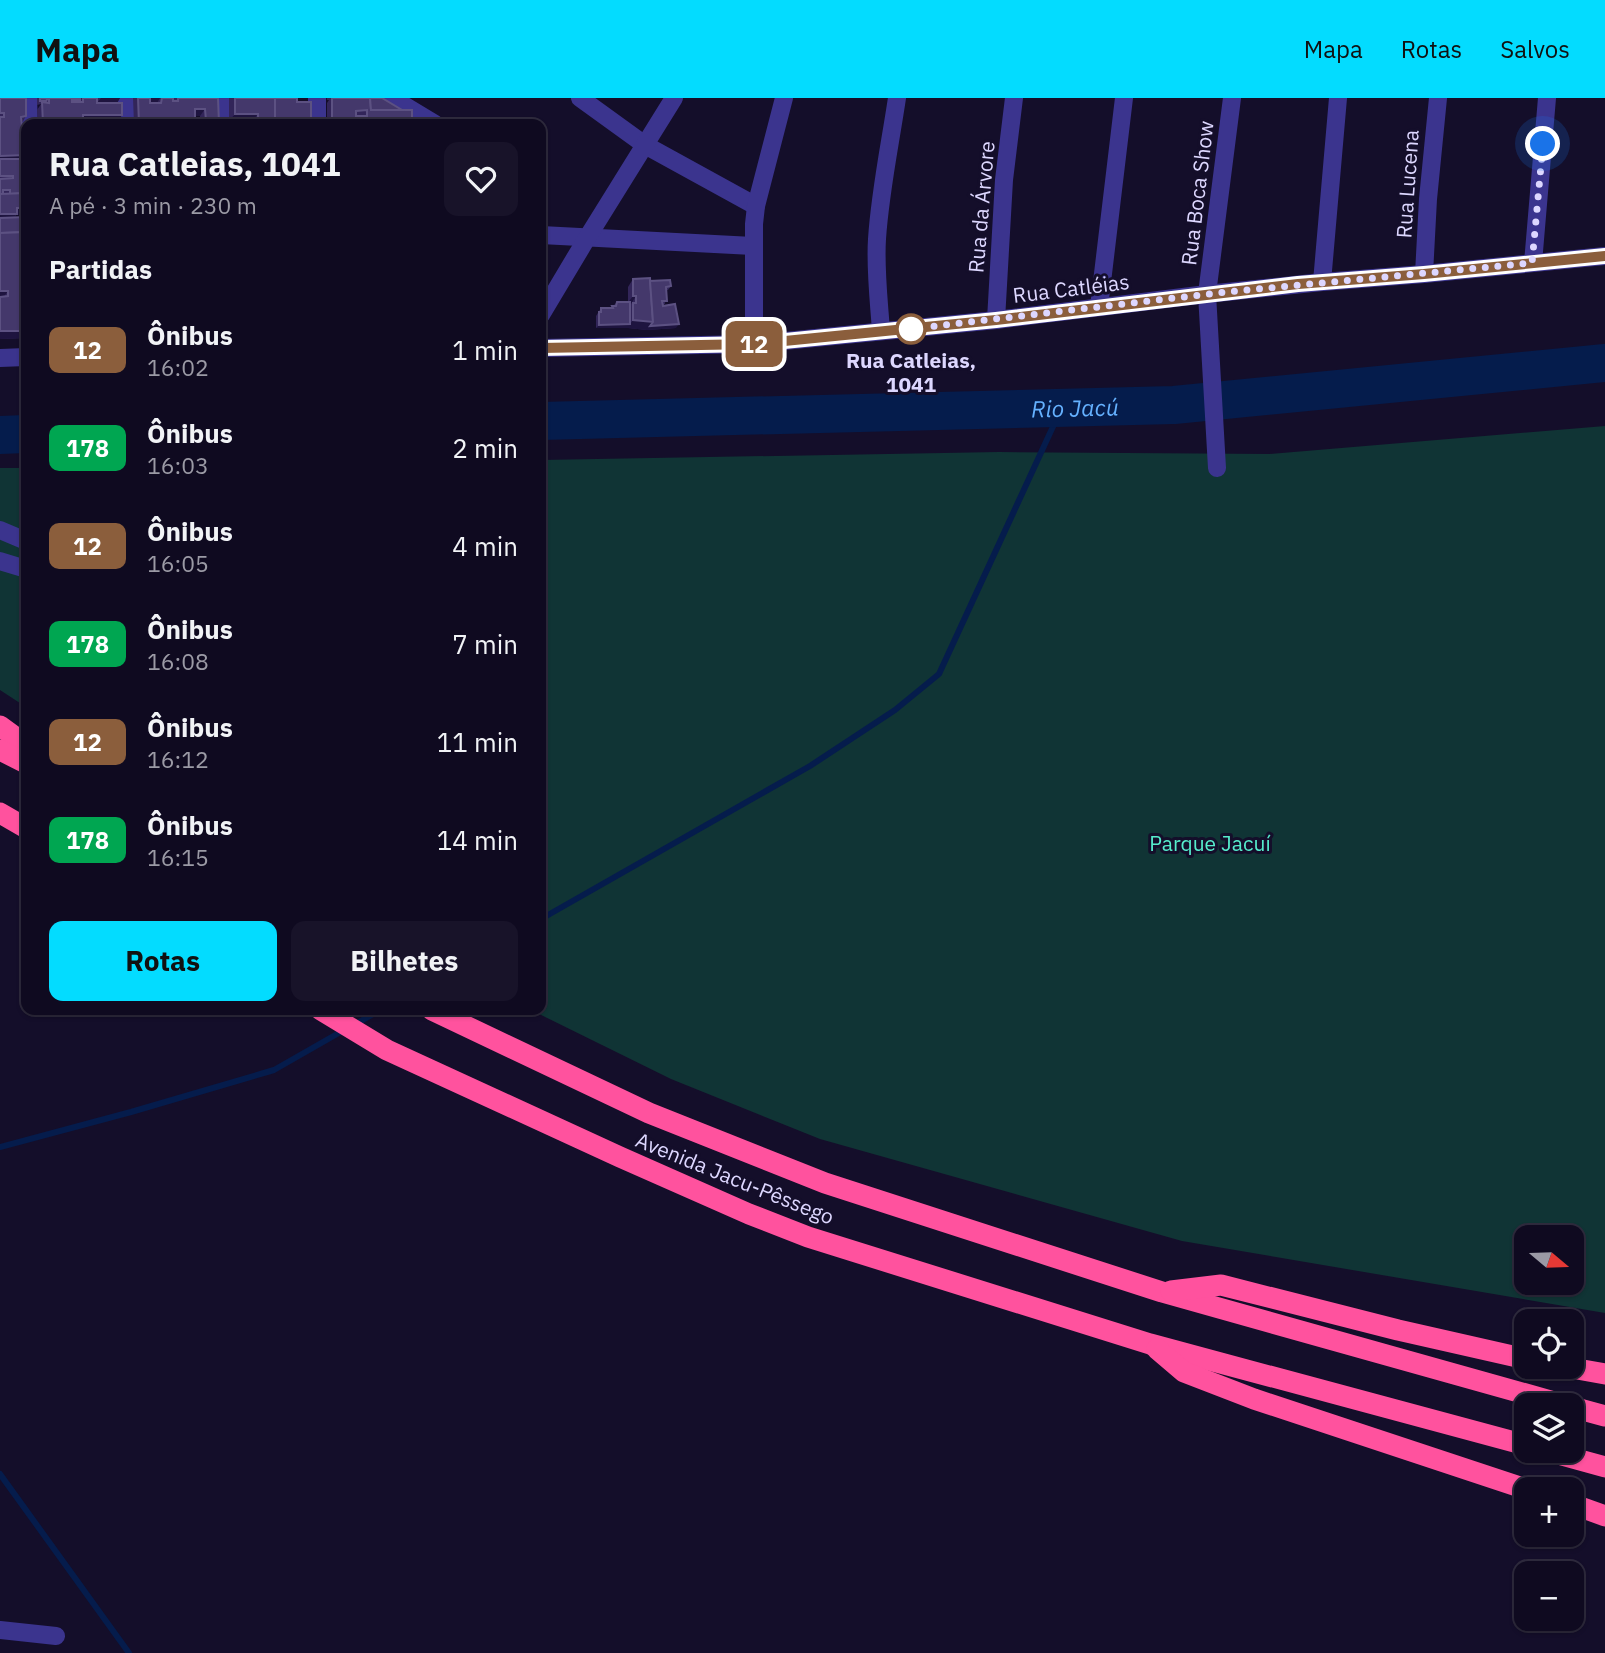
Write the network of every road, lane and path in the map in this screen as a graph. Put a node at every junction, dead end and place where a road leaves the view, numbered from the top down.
1 (28, 98) edge
2 (125, 98) edge
3 (222, 98) edge
4 (317, 98) edge
5 (392, 98) edge
6 (580, 98) edge
7 (674, 98) edge
8 (784, 98) edge
9 (897, 98) edge
10 (1014, 98) edge
11 (1124, 98) edge
12 (1232, 98) edge
13 (1338, 98) edge
14 (1438, 98) edge
15 (1547, 98) edge
16 (415, 118) edge
17 (29, 119) edge
18 (125, 119) edge
19 (223, 119) edge
20 (317, 119) edge
21 (645, 145) junction
22 (756, 206) junction
23 (546, 235) edge
24 (587, 238) junction
25 (753, 246) junction
26 (1605, 256) edge
27 (1532, 263) junction
28 (1424, 274) junction
29 (1322, 282) junction
30 (1207, 294) junction
31 (546, 307) edge
32 (1099, 307) junction
33 (996, 320) junction
34 (881, 331) junction
35 (754, 344) junction
36 (546, 348) edge
37 (21, 357) edge
38 (0, 358) edge
39 (1217, 465) dead end
40 (0, 530) edge
41 (21, 539) edge
42 (0, 561) edge
43 (21, 567) edge
44 (0, 726) edge
45 (21, 741) edge
46 (0, 750) edge
47 (21, 760) edge
48 (0, 813) edge
49 (21, 825) edge
50 (0, 827) edge
51 (21, 833) edge
52 (329, 1015) edge
53 (441, 1015) edge
54 (1162, 1292) junction
55 (1150, 1344) junction
56 (1514, 1356) edge
57 (1584, 1370) edge
58 (1605, 1374) edge
59 (1522, 1393) edge
60 (1584, 1410) edge
61 (1605, 1416) edge
62 (1514, 1442) edge
63 (1584, 1461) edge
64 (1605, 1466) edge
65 (1514, 1485) edge
66 (1584, 1508) edge
67 (1605, 1516) edge
68 (0, 1630) edge
69 (56, 1636) dead end

1 - 17 street
2 - 18 street
3 - 19 street
4 - 20 street
5 - 16 street
6 - 21 street
7 - 21 street
8 - 22 street
9 - 34 street
10 - 33 street, Rua da Árvore
11 - 32 street
12 - 30 street, Rua Boca Show
13 - 29 street
14 - 28 street, Rua Lucena
15 - 27 street
21 - 22 street
21 - 24 street
22 - 25 street
23 - 24 street
24 - 25 street
24 - 31 street
25 - 35 street
26 - 27 street, Rua Catléias
27 - 28 street, Rua Catléias
28 - 29 street, Rua Catléias
29 - 30 street, Rua Catléias
30 - 32 street, Rua Catléias
30 - 39 street, Rua Boca Show
32 - 33 street, Rua Catléias
33 - 34 street, Rua Catléias
34 - 35 street, Rua Catléias
35 - 36 street, Rua Catléias
37 - 38 street
40 - 41 street
42 - 43 street
44 - 45 highway
46 - 47 highway
48 - 49 highway
50 - 51 highway
52 - 55 highway, Avenida Jacu-Pêssego
53 - 54 highway, Avenida Jacu-Pêssego
54 - 56 highway
54 - 59 highway, Avenida Jacu-Pêssego
55 - 62 highway, Avenida Jacu-Pêssego
55 - 65 highway
57 - 58 highway
60 - 61 highway
63 - 64 highway
66 - 67 highway
68 - 69 street

